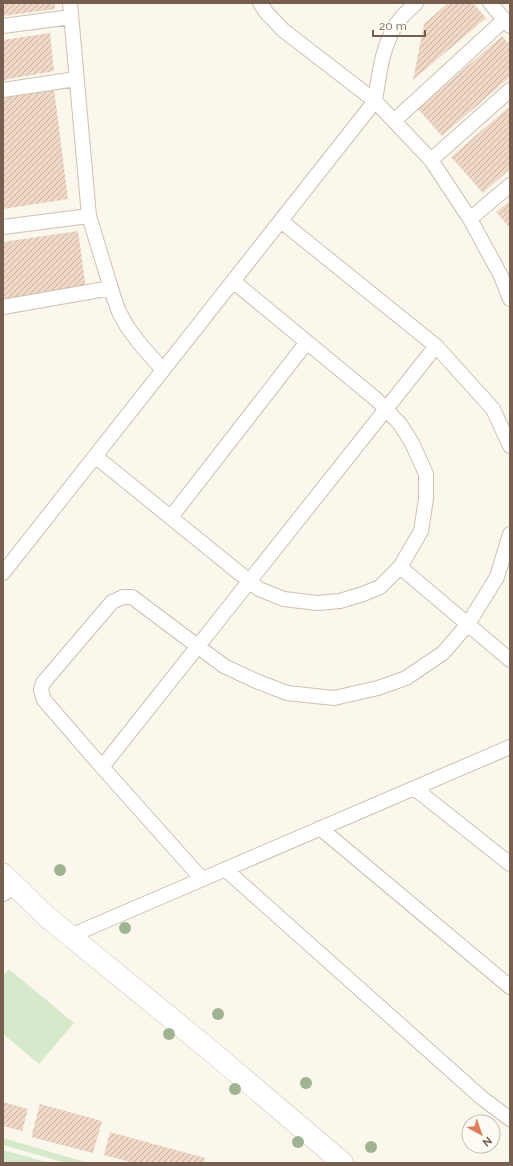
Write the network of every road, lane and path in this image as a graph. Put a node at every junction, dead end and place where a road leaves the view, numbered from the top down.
1 (260, 3) edge
2 (416, 3) edge
3 (490, 3) edge
4 (70, 10) edge
5 (507, 23) edge
6 (3, 26) edge
7 (76, 78) junction
8 (3, 90) edge
9 (510, 90) edge
10 (375, 100) junction
11 (395, 120) junction
12 (431, 160) junction
13 (510, 185) edge
14 (89, 216) junction
15 (470, 219) junction
16 (281, 221) junction
17 (3, 227) edge
18 (506, 272) edge
19 (233, 281) junction
20 (111, 288) junction
21 (510, 299) edge
22 (3, 307) edge
23 (307, 342) junction
24 (436, 346) junction
25 (163, 370) junction
26 (386, 409) junction
27 (510, 446) edge
28 (95, 456) junction
29 (171, 517) junction
30 (510, 534) edge
31 (400, 567) junction
32 (3, 573) edge
33 (250, 582) junction
34 (468, 624) junction
35 (197, 647) junction
36 (510, 660) edge
37 (510, 747) edge
38 (102, 768) junction
39 (414, 788) junction
40 (320, 828) junction
41 (510, 864) edge
42 (225, 870) junction
43 (202, 879) junction
44 (7, 885) edge
45 (70, 936) junction
46 (510, 987) edge
47 (510, 1119) edge
48 (343, 1163) edge

1 - 10 street
2 - 10 street
3 - 5 street
4 - 6 street
4 - 7 street
5 - 11 street
7 - 8 street
7 - 14 street
9 - 12 street
10 - 11 street
10 - 16 street
11 - 12 street
12 - 15 street
13 - 15 street
14 - 17 street
14 - 20 street
15 - 18 street
16 - 19 street
16 - 24 street
18 - 21 street
19 - 23 street
19 - 25 street
20 - 22 street
20 - 25 street
23 - 26 street
23 - 29 street
24 - 26 street
24 - 27 street
25 - 28 street
26 - 31 street
26 - 33 street
28 - 29 street
28 - 32 street
29 - 33 street
30 - 34 street
31 - 33 street
31 - 34 street
33 - 35 street
34 - 35 street
34 - 36 street
35 - 38 street
35 - 38 street
37 - 39 street
38 - 43 street
39 - 40 street
39 - 41 street
40 - 42 street
40 - 46 street
42 - 43 street
42 - 47 street
43 - 45 street
44 - 45 main road
45 - 48 main road

